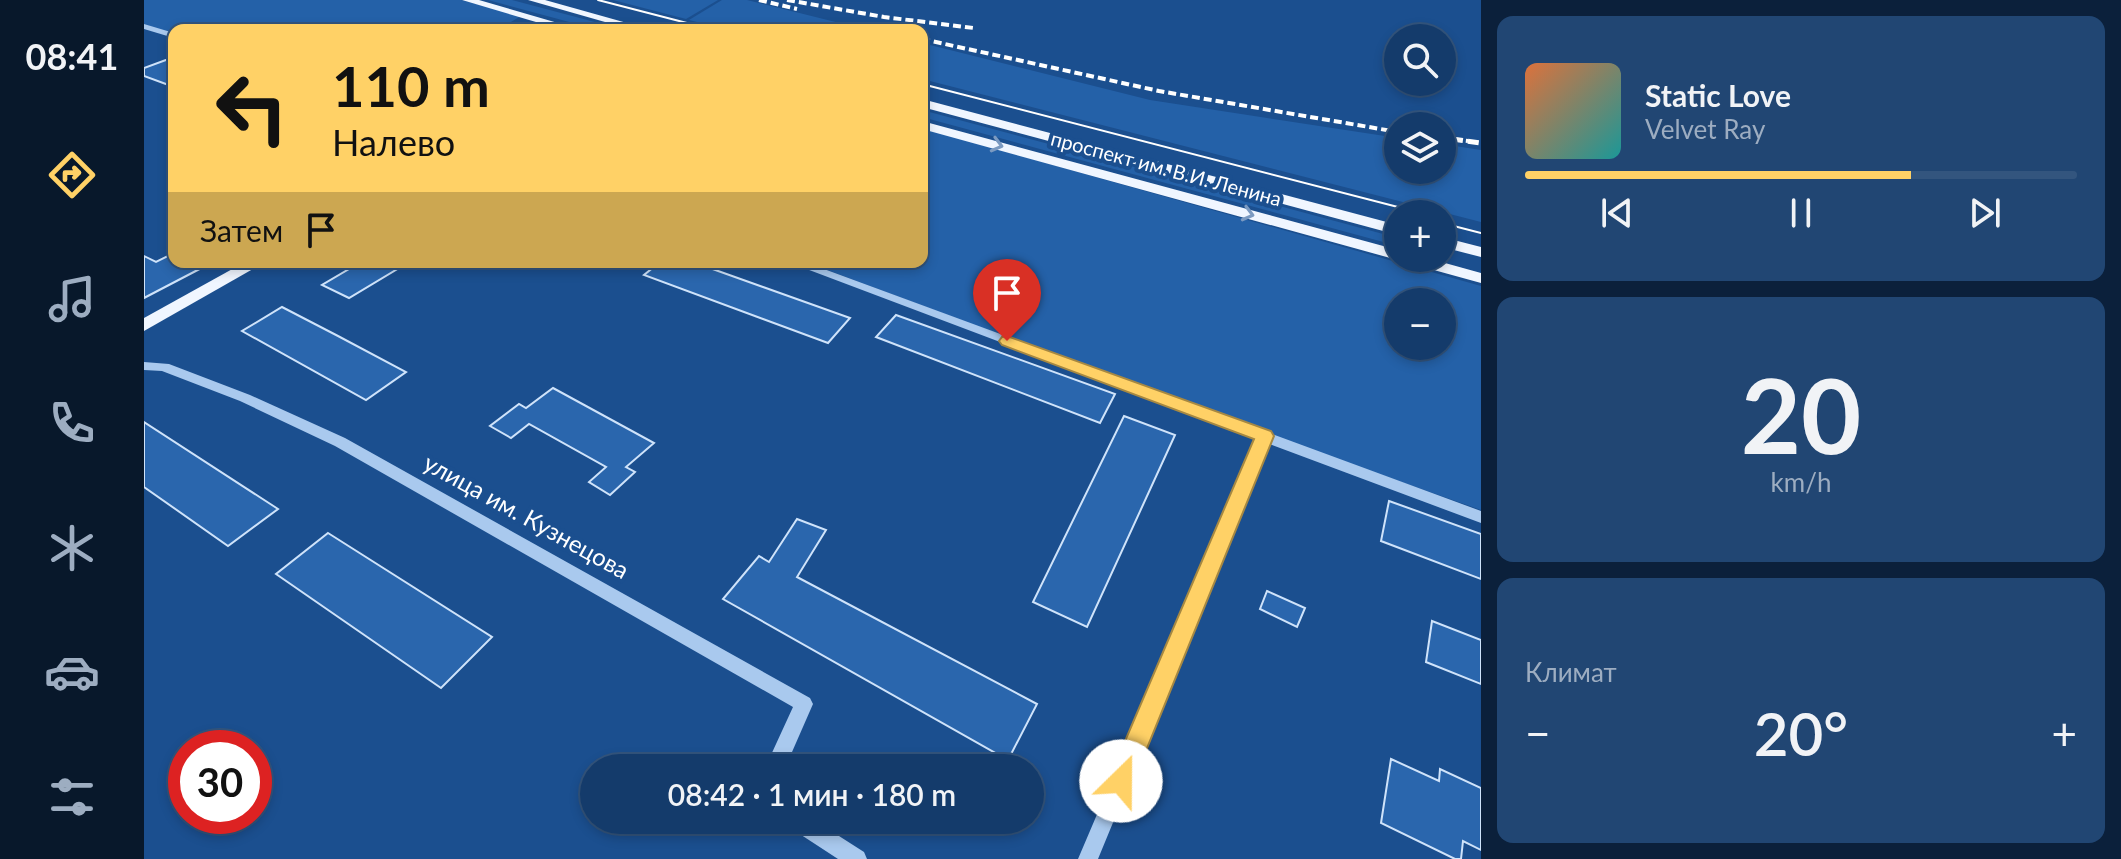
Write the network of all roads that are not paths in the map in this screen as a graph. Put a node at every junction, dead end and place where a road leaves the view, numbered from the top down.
1 (467, 0) edge
2 (533, 0) edge
3 (554, 24) edge
4 (623, 24) edge
5 (144, 26) edge
6 (168, 34) edge
7 (928, 105) edge
8 (928, 127) edge
9 (1384, 226) edge
10 (1456, 246) edge
11 (1384, 251) edge
12 (1481, 252) edge
13 (246, 268) edge
14 (810, 268) edge
15 (1456, 271) edge
16 (1481, 278) edge
17 (144, 325) edge
18 (147, 366) edge
19 (1265, 436) junction
20 (1481, 517) edge
21 (781, 754) edge
22 (818, 834) edge
23 (857, 859) edge
24 (1088, 859) edge

1 - 3 main road
2 - 4 main road
5 - 6 street
7 - 9 main road, проспект им. В.И. Ленина
8 -> 11 main road, проспект им. В.И. Ленина
10 - 12 main road
13 - 17 main road
14 - 19 street
15 - 16 main road
18 - 21 street, улица им. Кузнецова
19 - 20 street
19 - 24 street
22 - 23 street

